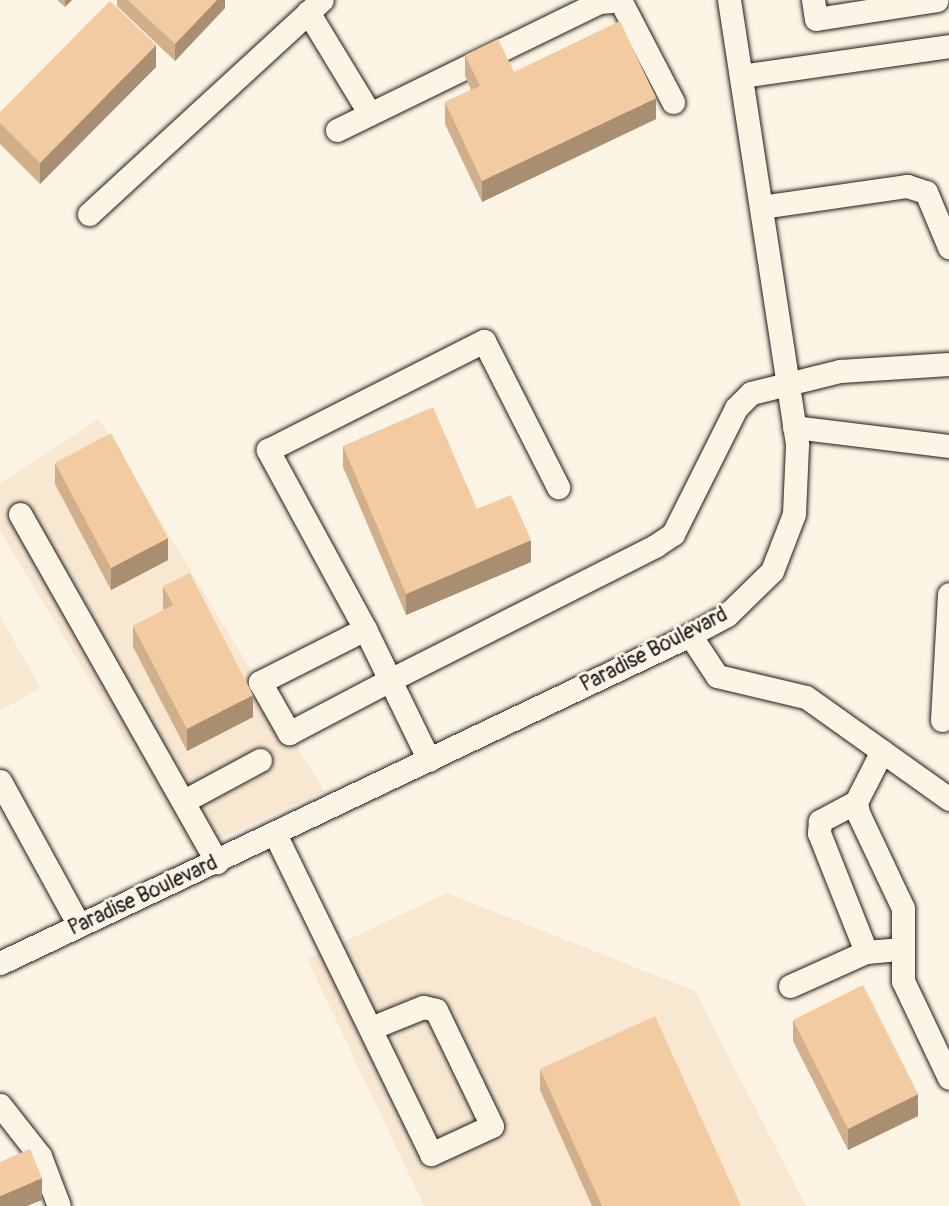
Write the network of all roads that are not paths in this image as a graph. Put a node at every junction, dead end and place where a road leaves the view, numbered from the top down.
1 (620, 0) edge
2 (729, 0) edge
3 (813, 0) edge
4 (937, 0) edge
5 (315, 6) edge
6 (949, 46) edge
7 (741, 76) junction
8 (673, 102) dead end
9 (370, 114) junction
10 (337, 130) dead end
11 (761, 207) junction
12 (89, 214) dead end
13 (949, 247) edge
14 (949, 364) edge
15 (788, 382) junction
16 (794, 428) junction
17 (949, 446) edge
18 (558, 487) dead end
19 (20, 514) dead end
20 (949, 594) edge
21 (365, 629) junction
22 (690, 635) junction
23 (390, 680) junction
24 (942, 720) dead end
25 (882, 751) junction
26 (260, 760) dead end
27 (429, 760) junction
28 (0, 781) edge
29 (949, 799) edge
30 (186, 800) junction
31 (856, 802) junction
32 (275, 834) junction
33 (217, 862) junction
34 (79, 925) junction
35 (899, 949) junction
36 (866, 952) junction
37 (0, 963) edge
38 (790, 986) dead end
39 (371, 1028) junction
40 (949, 1077) edge
41 (0, 1105) edge
42 (59, 1206) edge

1 - 8 street
1 - 9 street
2 - 7 street, Paradise Boulevard
3 - 4 street
5 - 9 street
5 - 12 street
6 - 7 street
7 - 11 street, Paradise Boulevard
9 - 10 street
11 - 13 street
11 - 15 street, Paradise Boulevard
14 - 15 street
15 - 16 street, Paradise Boulevard
15 - 23 street
16 - 17 street
16 - 22 street, Paradise Boulevard
18 - 21 street
19 - 30 street
20 - 24 street
21 - 23 street
21 - 23 street
22 - 25 street
22 - 27 street, Paradise Boulevard
23 - 27 street
25 - 29 street
25 - 31 street
26 - 30 street
27 - 32 street, Paradise Boulevard
28 - 34 street
30 - 33 street
31 - 35 street
31 - 36 street
32 - 33 street, Paradise Boulevard
32 - 39 street
33 - 34 street, Paradise Boulevard
34 - 37 street, Paradise Boulevard
35 - 36 street
35 - 40 street
36 - 38 street
39 - 39 street
41 - 42 street

